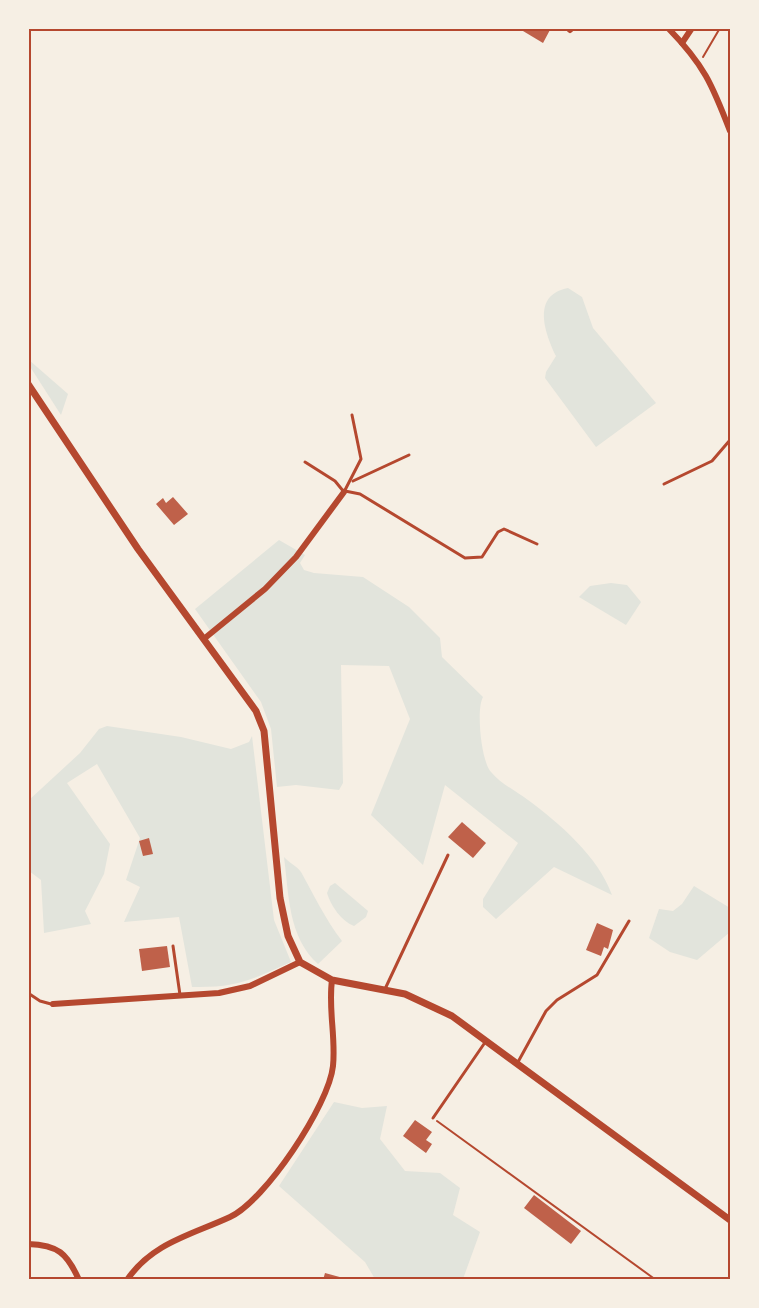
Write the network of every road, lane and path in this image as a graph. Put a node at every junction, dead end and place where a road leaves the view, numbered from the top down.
1 (668, 28) edge
2 (692, 28) edge
3 (720, 28) edge
4 (682, 43) junction
5 (699, 62) junction
6 (730, 131) edge
7 (28, 384) edge
8 (352, 415) dead end
9 (730, 440) edge
10 (410, 455) dead end
11 (304, 462) dead end
12 (351, 481) junction
13 (664, 484) dead end
14 (344, 492) junction
15 (537, 544) dead end
16 (205, 638) junction
17 (448, 855) dead end
18 (629, 921) dead end
19 (174, 946) dead end
20 (300, 962) junction
21 (332, 980) junction
22 (385, 989) junction
23 (28, 993) edge
24 (180, 995) junction
25 (53, 1004) joint
26 (487, 1039) junction
27 (518, 1062) junction
28 (433, 1118) joint
29 (730, 1220) edge
30 (28, 1244) edge
31 (79, 1280) edge
32 (127, 1280) edge
33 (656, 1280) edge

1 - 4 street
2 - 4 street
3 - 5 path
4 - 5 street
5 - 6 street
7 - 16 street
8 - 12 lane
9 - 13 lane
10 - 12 lane
11 - 14 lane
12 - 14 lane
14 - 15 lane
14 - 16 street
16 - 20 street
17 - 22 lane
18 - 27 lane
19 - 24 lane
20 - 21 street
20 - 24 street
21 - 22 street
21 - 32 street
22 - 26 street
23 - 25 lane
24 - 25 street
26 - 27 street
26 - 28 lane
27 - 29 street
28 - 33 path
30 - 31 street

